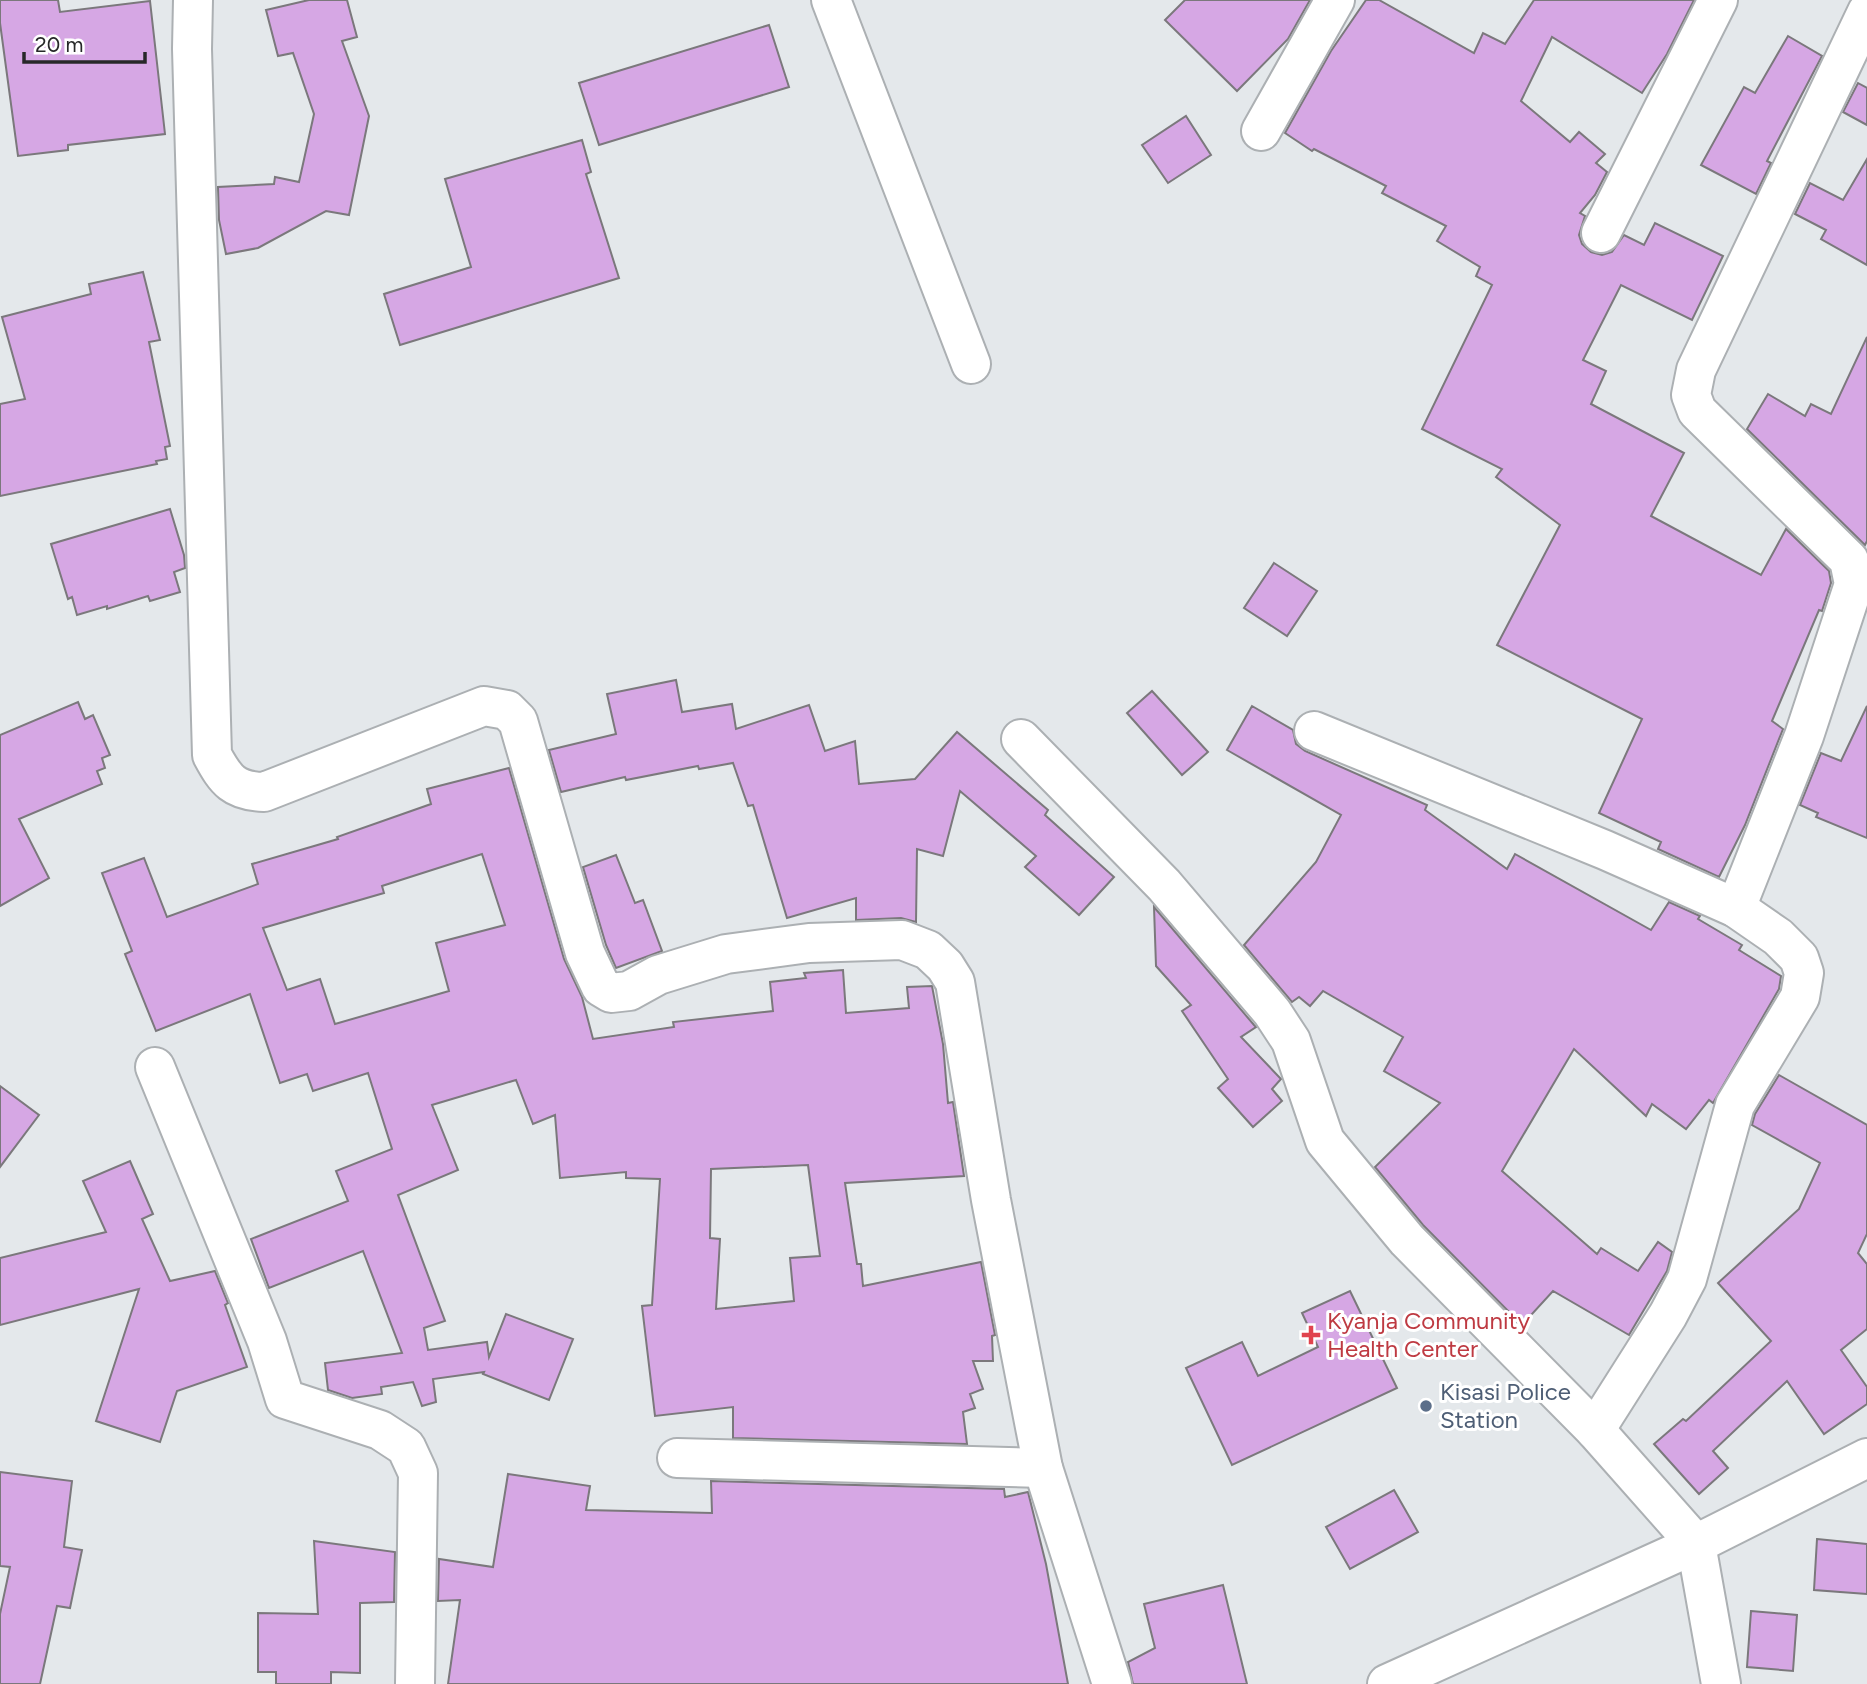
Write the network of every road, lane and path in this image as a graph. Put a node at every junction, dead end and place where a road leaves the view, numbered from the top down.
1 (193, 0) edge
2 (831, 0) edge
3 (1335, 0) edge
4 (1718, 0) edge
5 (1867, 12) edge
6 (1261, 131) dead end
7 (1601, 233) dead end
8 (971, 364) dead end
9 (1314, 731) dead end
10 (1021, 739) dead end
11 (1736, 908) junction
12 (155, 1067) dead end
13 (1595, 1430) junction
14 (677, 1458) dead end
15 (1867, 1458) edge
16 (1043, 1468) junction
17 (1696, 1544) junction
18 (415, 1684) edge
19 (1112, 1684) edge
20 (1387, 1684) edge
21 (1721, 1684) edge

1 - 16 street
2 - 8 street
3 - 6 street
4 - 7 street
5 - 11 street
9 - 11 street
10 - 13 street
11 - 13 street
12 - 18 street
13 - 17 street
14 - 16 street
15 - 17 street
16 - 19 street
17 - 20 street
17 - 21 street

